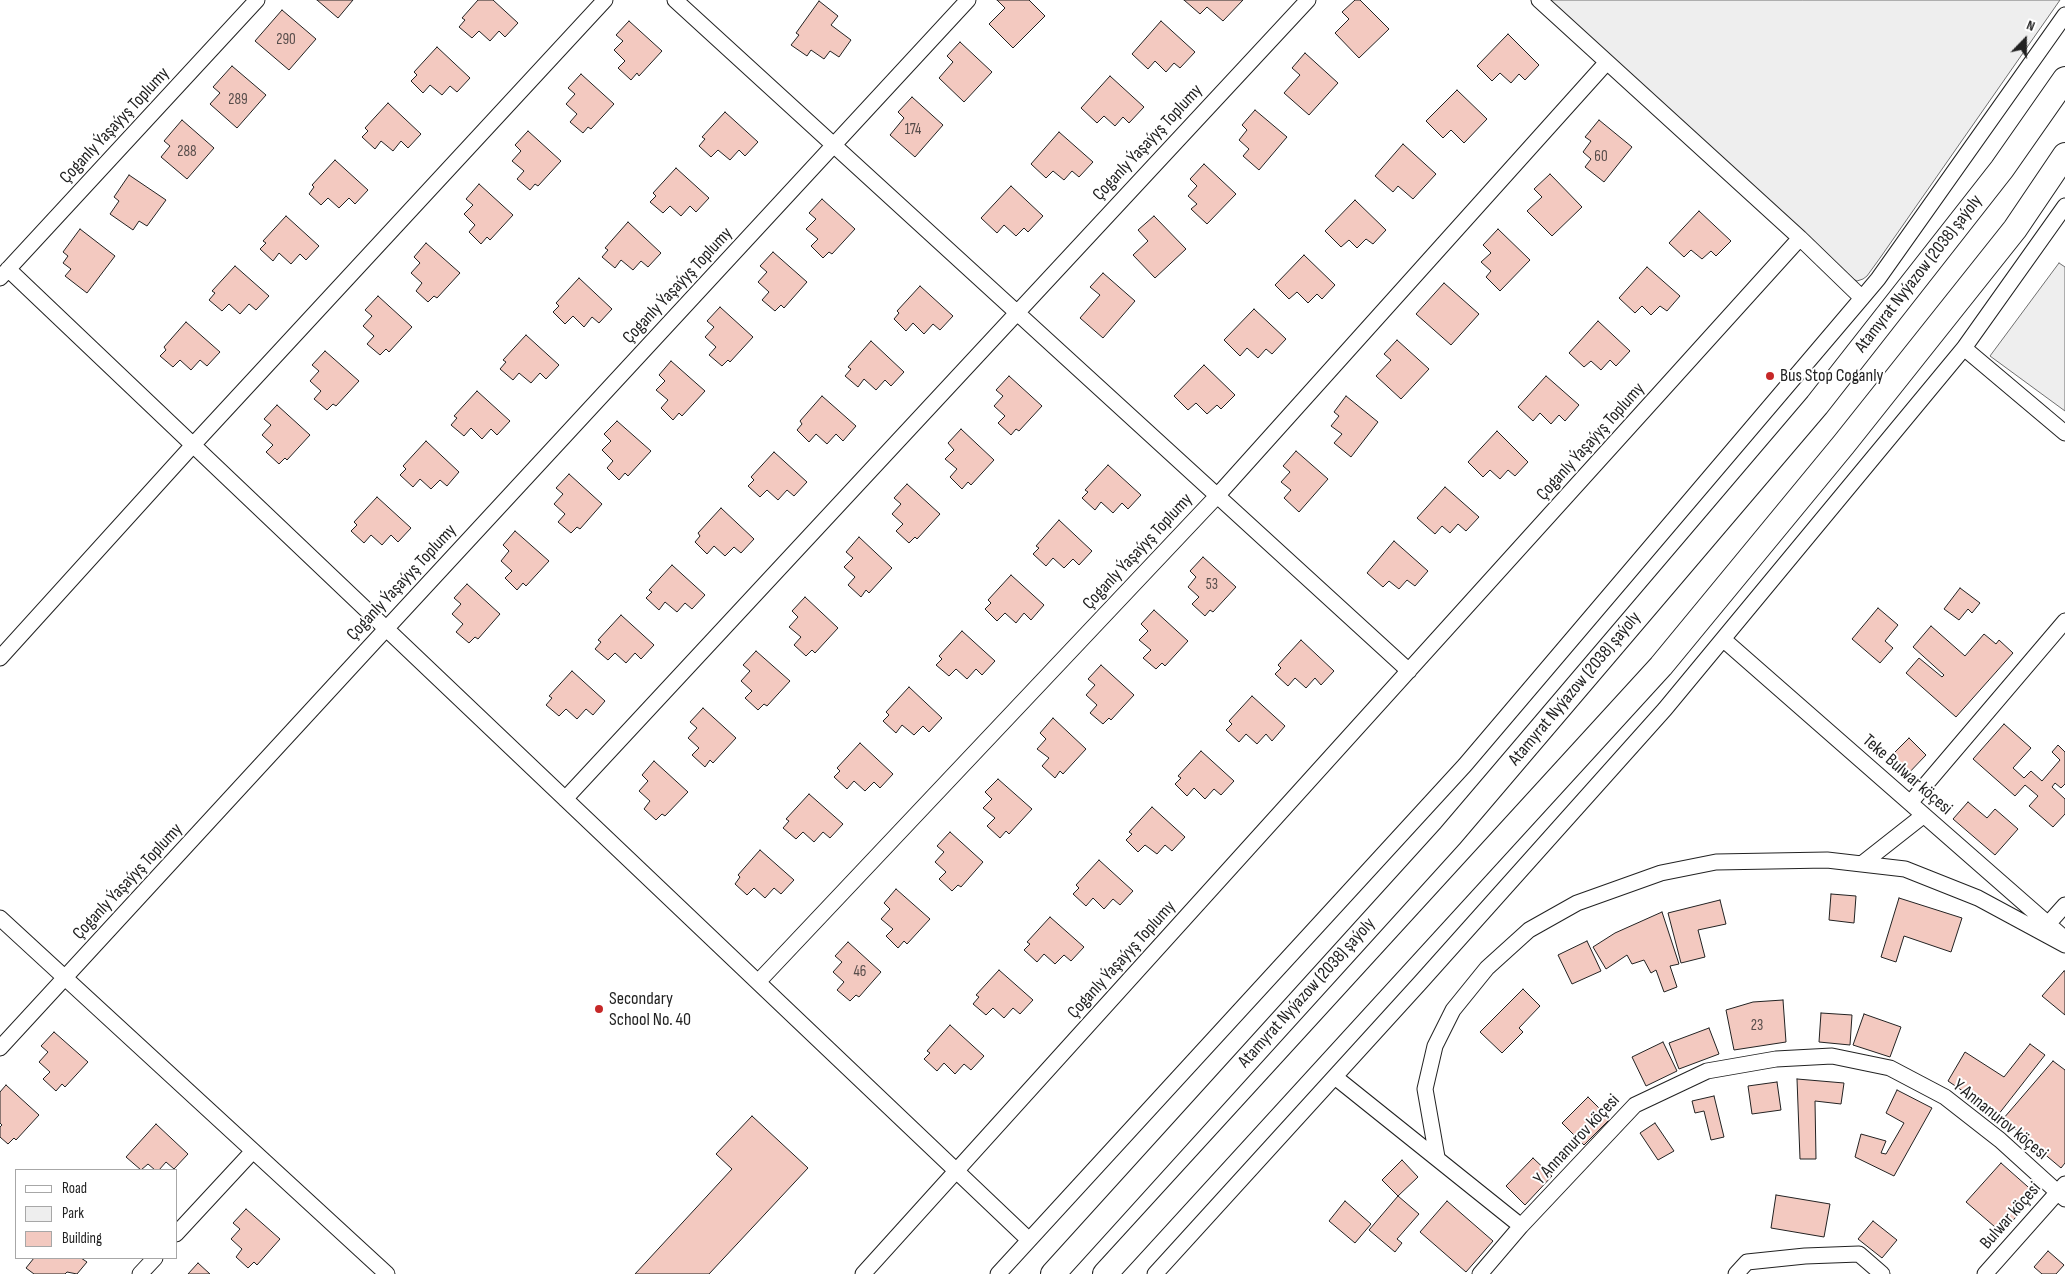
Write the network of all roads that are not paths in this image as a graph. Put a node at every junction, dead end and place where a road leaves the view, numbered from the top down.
1 (257, 0) edge
2 (605, 0) edge
3 (675, 0) edge
4 (968, 0) edge
5 (1308, 0) edge
6 (1539, 0) edge
7 (2065, 15) edge
8 (1608, 62) junction
9 (2065, 79) edge
10 (834, 146) junction
11 (2065, 155) edge
12 (2065, 206) edge
13 (1800, 238) junction
14 (4, 273) edge
15 (1862, 298) junction
16 (1016, 312) junction
17 (1964, 348) junction
18 (2065, 432) edge
19 (193, 445) junction
20 (1217, 496) junction
21 (2065, 622) edge
22 (386, 629) junction
23 (1724, 640) junction
24 (0, 658) edge
25 (1409, 671) junction
26 (565, 799) junction
27 (1910, 803) junction
28 (1924, 815) junction
29 (1863, 863) junction
30 (2065, 905) edge
31 (0, 918) edge
32 (2048, 924) junction
33 (2065, 939) edge
34 (2065, 945) edge
35 (65, 978) junction
36 (758, 982) junction
37 (0, 1048) edge
38 (1335, 1077) junction
39 (253, 1151) junction
40 (1437, 1158) junction
41 (956, 1171) junction
42 (2062, 1192) edge
43 (1521, 1226) junction
44 (178, 1232) edge
45 (1029, 1240) junction
46 (154, 1259) edge
47 (140, 1274) edge
48 (387, 1274) edge
49 (863, 1274) edge
50 (998, 1274) edge
51 (1053, 1274) edge
52 (1105, 1274) edge
53 (1155, 1274) edge
54 (1480, 1274) edge
55 (1736, 1274) edge
56 (1882, 1274) edge
57 (1985, 1274) edge

1 - 14 street, Çoganly Ýaşaýyş Toplumy
2 - 19 street
3 - 10 street, Çoganly Ýaşaýyş Toplumy
4 - 10 street, Çoganly Ýaşaýyş Toplumy
5 - 16 street, Çoganly Ýaşaýyş Toplumy
6 - 8 street
7 - 15 street
8 - 13 street
8 - 20 street, Çoganly Ýaşaýyş Toplumy
9 - 51 main road, Atamyrat Nyýazow (2038) şaýoly
10 - 16 street, Çoganly Ýaşaýyş Toplumy
10 - 22 street, Çoganly Ýaşaýyş Toplumy
11 - 52 main road
12 - 17 street
13 - 15 street
13 - 25 street, Çoganly Ýaşaýyş Toplumy
14 - 19 street
15 - 45 street
16 - 20 street, Çoganly Ýaşaýyş Toplumy
16 - 26 street, Çoganly Ýaşaýyş Toplumy
17 - 18 street
17 - 23 street
19 - 22 street
19 - 24 street
20 - 25 street, Çoganly Ýaşaýyş Toplumy
20 - 36 street, Çoganly Ýaşaýyş Toplumy
21 - 27 street
22 - 26 street
22 - 35 street, Çoganly Ýaşaýyş Toplumy
23 - 27 street, Teke Bulwar köçesi
23 - 38 street
25 - 41 street, Çoganly Ýaşaýyş Toplumy
26 - 36 street
27 - 28 street, Teke Bulwar köçesi
28 - 29 street
28 - 32 street, Teke Bulwar köçesi
29 - 34 street
29 - 40 street
30 - 32 street
31 - 35 street
32 - 33 street, Teke Bulwar köçesi
35 - 37 street, Çoganly Ýaşaýyş Toplumy
35 - 39 street
36 - 41 street
38 - 40 street
38 - 53 street
39 - 44 street
39 - 48 street
40 - 43 street
41 - 45 street
41 - 49 street, Çoganly Ýaşaýyş Toplumy
42 - 43 street, Y Annanurov köçesi
42 - 57 street, Bulwar köçesi
43 - 54 street, Y Annanurov köçesi
45 - 50 street
46 - 47 street
55 - 56 street

